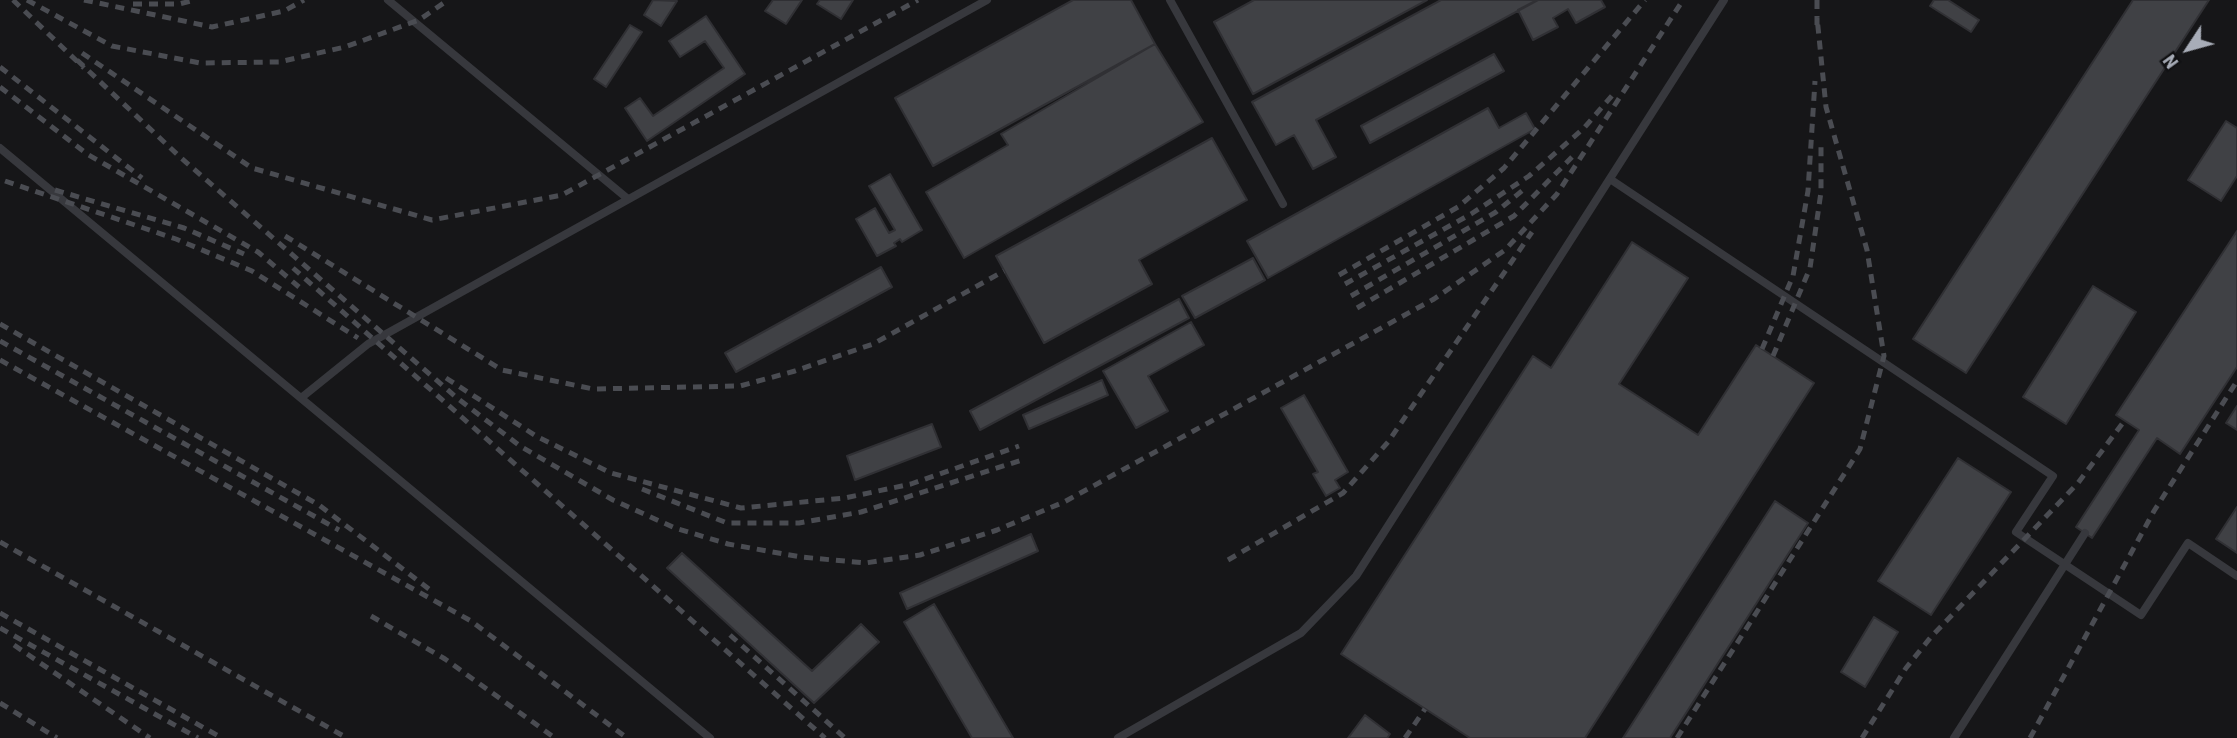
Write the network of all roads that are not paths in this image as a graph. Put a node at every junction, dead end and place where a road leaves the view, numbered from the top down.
1 (987, 0) edge
2 (1170, 0) edge
3 (1724, 0) edge
4 (395, 2) edge
5 (0, 148) edge
6 (1610, 179) junction
7 (628, 199) junction
8 (1283, 204) dead end
9 (301, 398) junction
10 (2085, 533) dead end
11 (2064, 564) junction
12 (2237, 576) edge
13 (710, 738) edge
14 (1118, 738) edge
15 (1954, 738) edge

1 - 7 lane
2 - 8 lane
3 - 6 lane
4 - 7 lane
5 - 9 lane
6 - 11 lane
6 - 14 lane
7 - 9 lane
9 - 13 lane
10 - 11 lane
11 - 12 lane
11 - 15 lane

